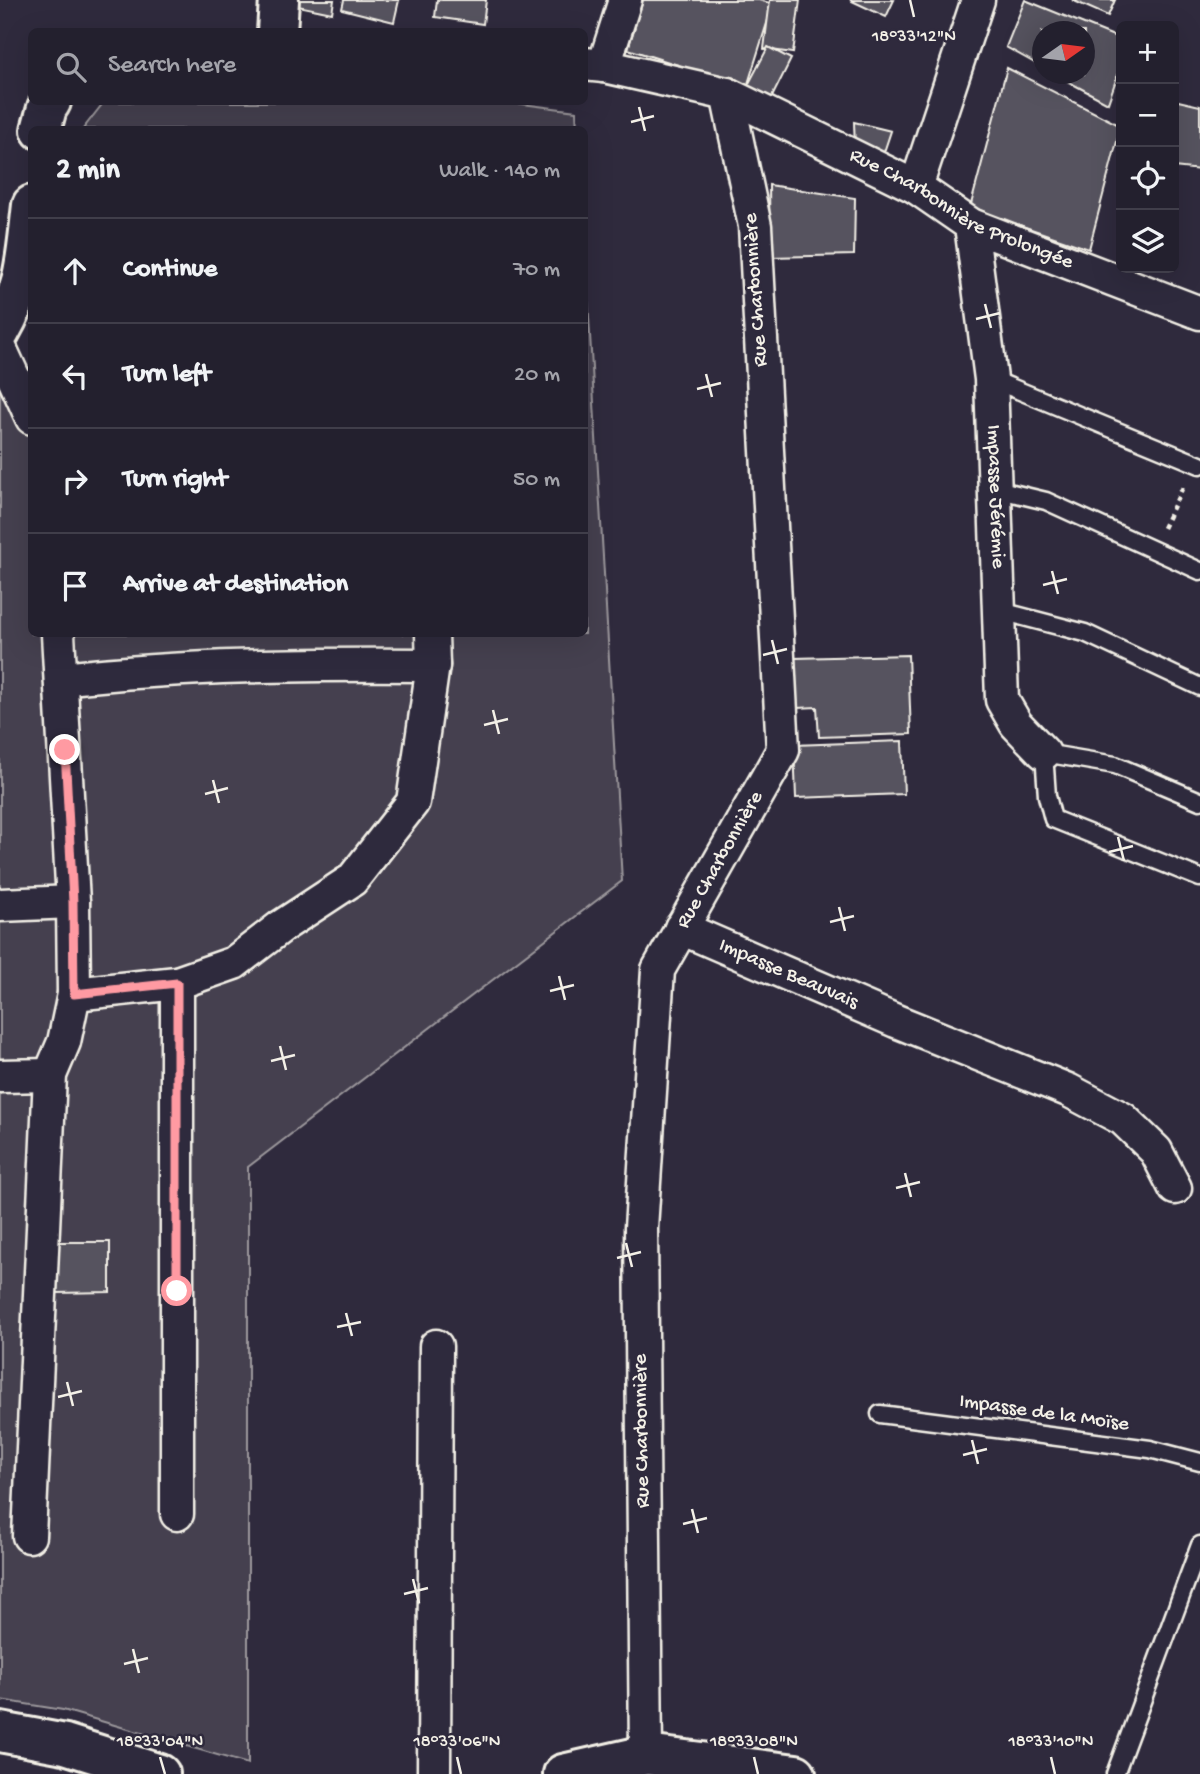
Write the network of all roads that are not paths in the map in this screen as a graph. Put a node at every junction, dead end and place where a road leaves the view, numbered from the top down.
1 (279, 0) edge
2 (625, 0) edge
3 (978, 0) edge
4 (277, 28) edge
5 (594, 65) edge
6 (727, 94) junction
7 (49, 105) edge
8 (42, 126) edge
9 (916, 187) junction
10 (971, 225) junction
11 (28, 238) edge
12 (1200, 313) edge
13 (0, 332) edge
14 (0, 348) edge
15 (990, 379) junction
16 (28, 409) edge
17 (1197, 464) edge
18 (996, 489) junction
19 (1200, 571) edge
20 (998, 610) junction
21 (58, 637) edge
22 (432, 637) edge
23 (433, 665) junction
24 (62, 679) junction
25 (1200, 687) edge
26 (1044, 753) junction
27 (1200, 800) edge
28 (1200, 877) edge
29 (73, 902) junction
30 (0, 905) edge
31 (681, 928) junction
32 (177, 983) junction
33 (74, 994) junction
34 (50, 1075) junction
35 (0, 1076) edge
36 (1175, 1188) dead end
37 (436, 1346) dead end
38 (880, 1414) dead end
39 (1200, 1462) edge
40 (177, 1514) dead end
41 (29, 1536) dead end
42 (1200, 1545) edge
43 (0, 1732) edge
44 (646, 1755) junction
45 (142, 1771) edge
46 (434, 1774) edge
47 (563, 1774) edge
48 (796, 1774) edge
49 (1115, 1774) edge

1 - 4 street
2 - 5 street
3 - 9 street
5 - 6 street
6 - 9 street, Rue Charbonnière Prolongée
6 - 31 street, Rue Charbonnière
7 - 8 street
9 - 10 street, Rue Charbonnière Prolongée
10 - 12 street, Rue Charbonnière Prolongée
10 - 15 street, Impasse Jérémie
11 - 13 street
14 - 16 street
15 - 17 lane
15 - 18 street, Impasse Jérémie
18 - 19 lane
18 - 20 street, Impasse Jérémie
20 - 25 lane
20 - 26 street, Impasse Jérémie
21 - 24 street
22 - 23 street
23 - 24 street
23 - 32 street
24 - 29 street
26 - 27 lane
26 - 28 lane
29 - 30 street
29 - 33 street
31 - 36 street, Impasse Beauvais
31 - 44 street, Rue Charbonnière
32 - 33 street
32 - 40 street
33 - 34 street
34 - 35 street
34 - 41 street
37 - 46 street
38 - 39 lane, Impasse de la Moïse
42 - 49 lane
43 - 45 street
44 - 47 street
44 - 48 street

